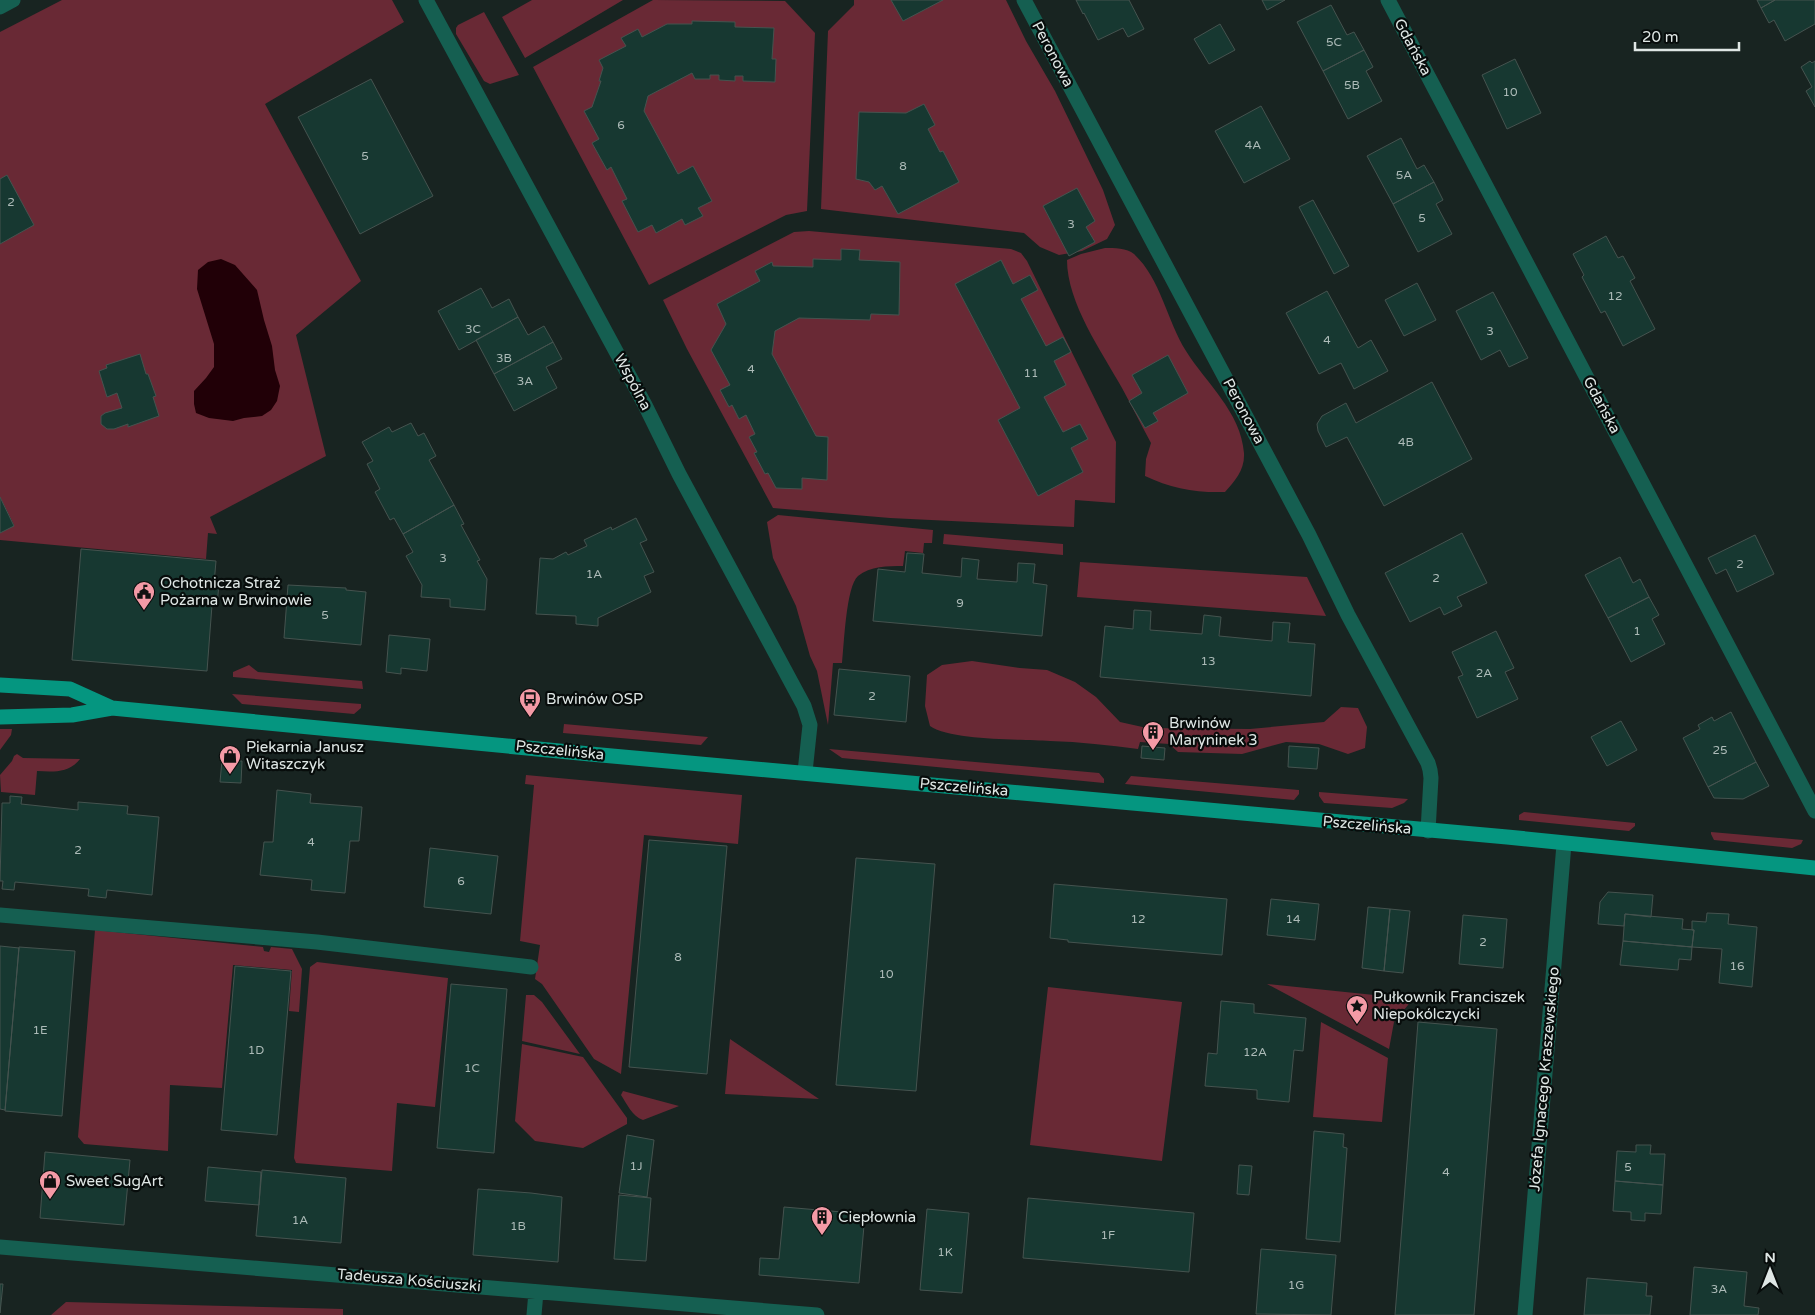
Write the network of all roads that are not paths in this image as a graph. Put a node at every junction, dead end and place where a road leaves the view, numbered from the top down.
1 (13, 0) edge
2 (426, 0) edge
3 (1024, 0) edge
4 (1388, 0) edge
5 (0, 7) edge
6 (0, 685) edge
7 (112, 708) junction
8 (0, 717) edge
9 (805, 772) junction
10 (1814, 802) edge
11 (1428, 831) junction
12 (1564, 844) junction
13 (1815, 868) edge
14 (0, 915) edge
15 (531, 967) dead end
16 (0, 1247) edge
17 (536, 1292) junction
18 (534, 1315) edge
19 (817, 1315) edge
20 (1525, 1315) edge

1 - 5 street
2 - 9 street, Wspólna
3 - 11 street, Peronowa
4 - 10 street, Gdańska
6 - 7 main road, Pszczelińska
7 - 8 main road, Pszczelińska
7 - 9 main road, Pszczelińska
9 - 11 main road, Pszczelińska
11 - 12 main road, Pszczelińska
12 - 13 main road, Pszczelińska
12 - 20 street, Józefa Ignacego Kraszewskiego
14 - 15 street
16 - 17 street, Tadeusza Kościuszki
17 - 18 street
17 - 19 street, Tadeusza Kościuszki

